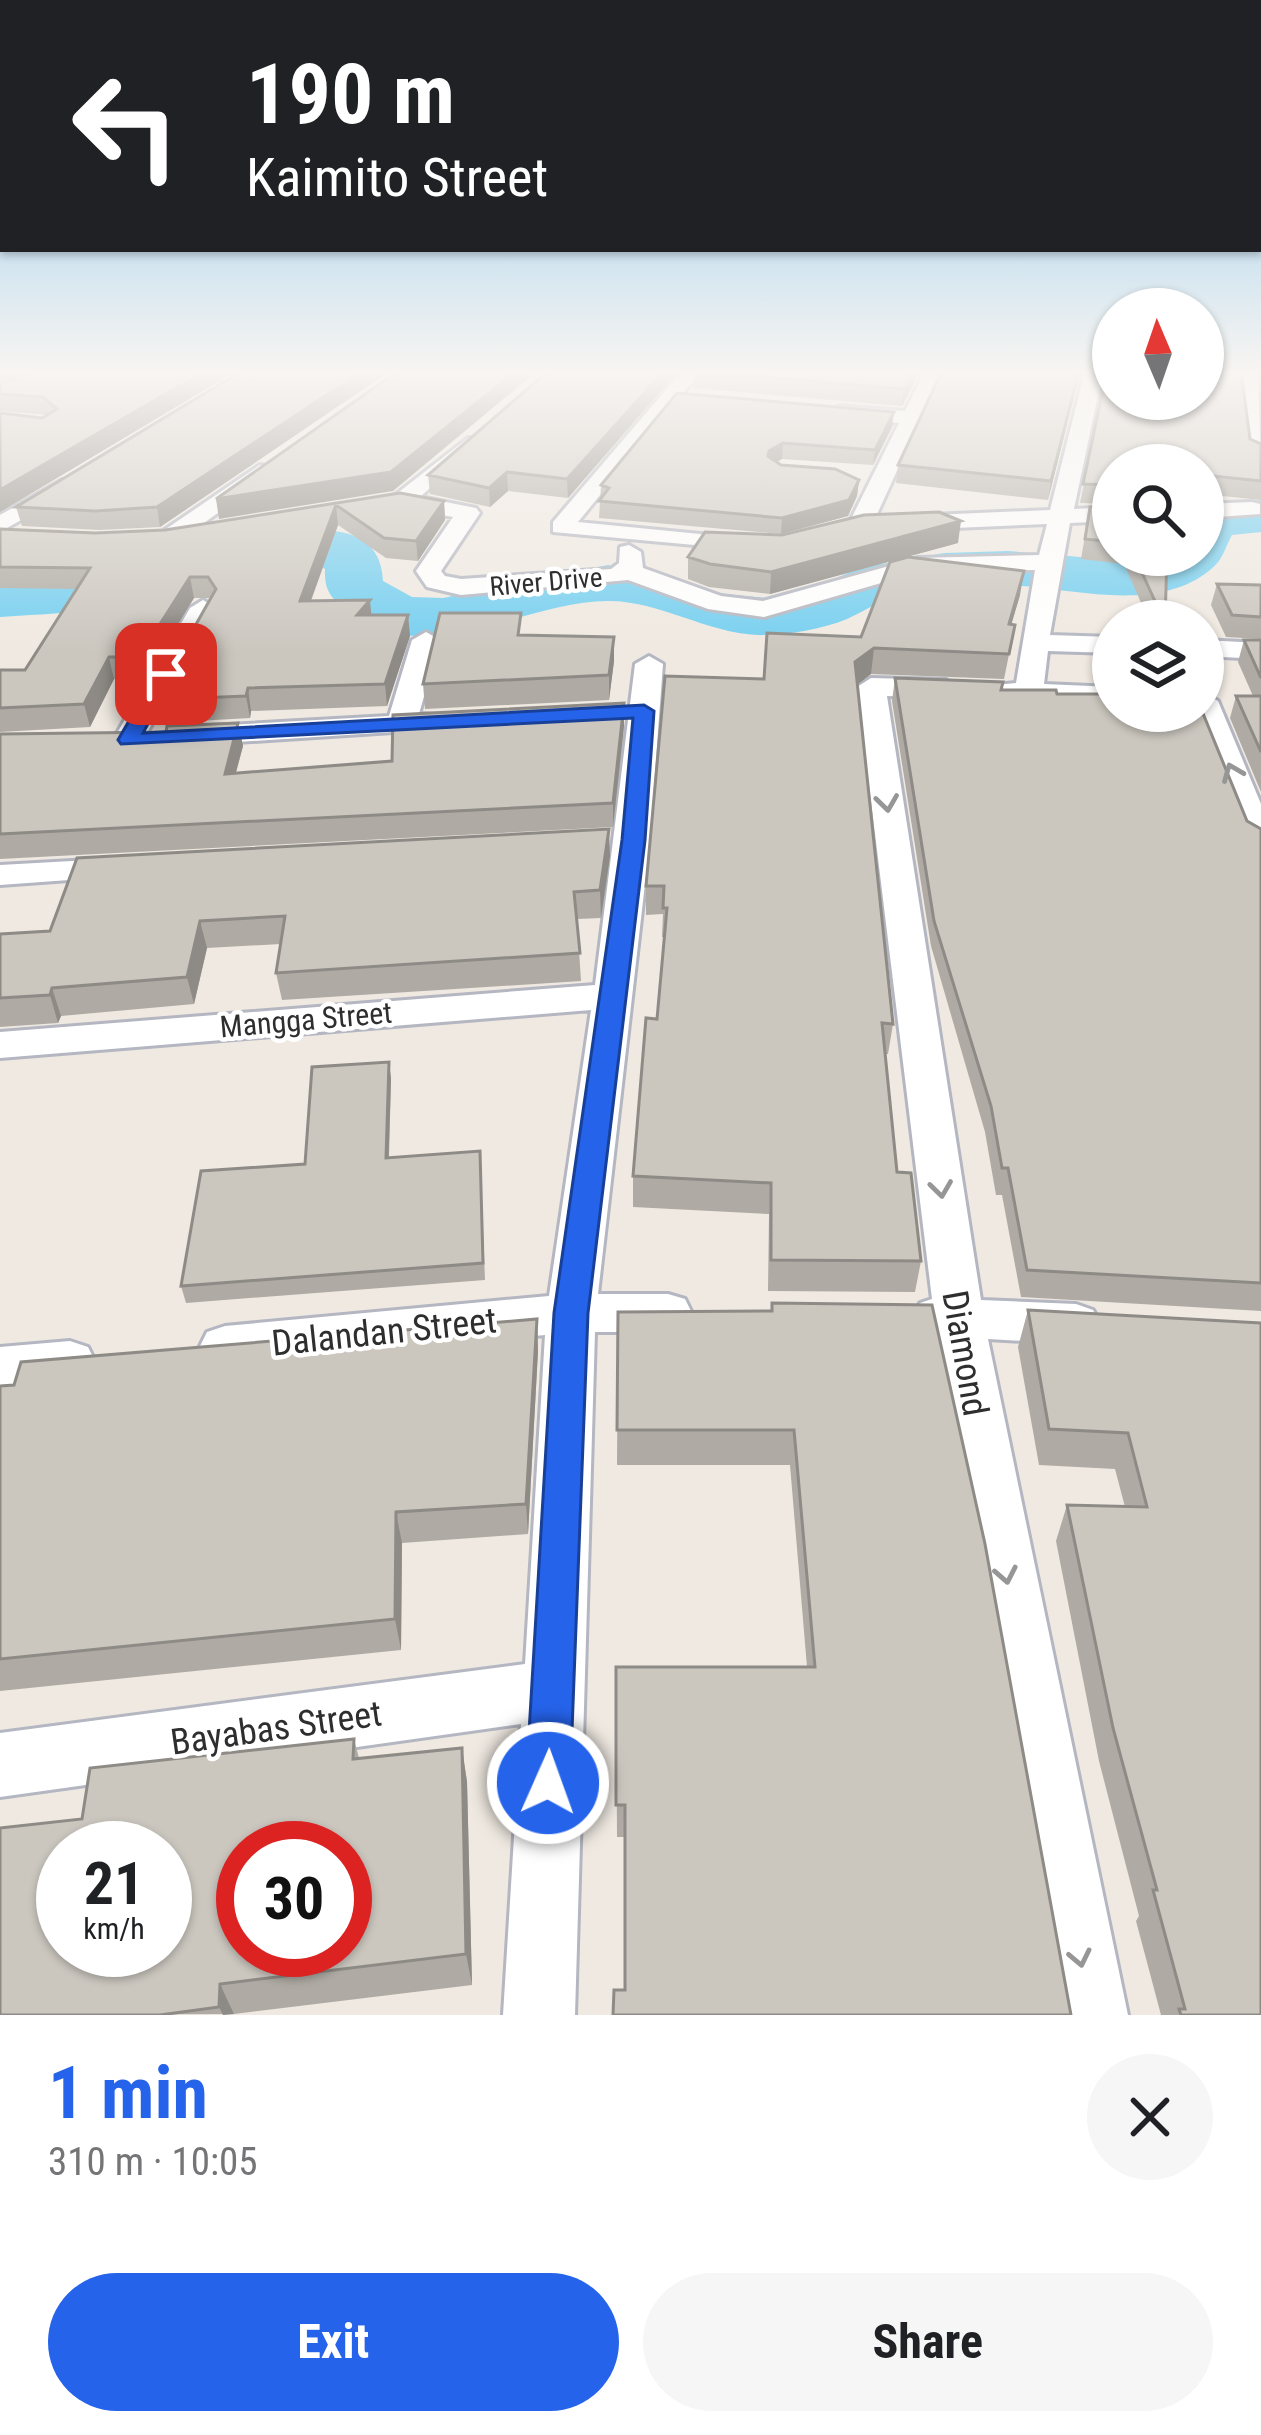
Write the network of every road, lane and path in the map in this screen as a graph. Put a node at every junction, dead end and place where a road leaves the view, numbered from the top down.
1 (269, 465) edge
2 (444, 465) edge
3 (620, 465) edge
4 (882, 465) edge
5 (1074, 465) edge
6 (79, 477) edge
7 (402, 501) junction
8 (1258, 510) edge
9 (1224, 511) edge
10 (332, 514) edge
11 (1063, 514) junction
12 (1092, 514) edge
13 (0, 525) edge
14 (215, 532) edge
15 (626, 534) junction
16 (781, 546) edge
17 (628, 572) junction
18 (1048, 573) junction
19 (203, 608) edge
20 (426, 640) dead end
21 (1036, 643) junction
22 (1092, 645) edge
23 (1224, 649) edge
24 (1261, 651) edge
25 (649, 664) dead end
26 (1029, 692) junction
27 (1092, 695) edge
28 (467, 720) edge
29 (401, 724) junction
30 (1216, 732) edge
31 (1261, 844) edge
32 (164, 866) edge
33 (0, 875) edge
34 (612, 996) junction
35 (0, 1045) edge
36 (571, 1313) junction
37 (703, 1313) edge
38 (887, 1316) edge
39 (958, 1317) junction
40 (1121, 1327) edge
41 (189, 1349) edge
42 (118, 1356) edge
43 (0, 1368) edge
44 (552, 1690) junction
45 (0, 1765) edge
46 (539, 2015) edge
47 (1092, 2015) edge

1 - 14 street
2 - 7 street
3 - 15 street
4 - 11 street
5 - 11 street
6 - 13 street
7 - 10 street
7 - 17 street, River Drive
8 - 9 street
11 - 12 street
11 - 18 street
15 - 16 street
15 - 17 street, River Drive
17 - 18 street
18 - 21 street
19 - 29 street
20 - 29 street
21 - 22 street
21 - 26 street
23 - 24 street
25 - 34 street
26 - 27 street
26 -> 39 street, Diamond
28 - 29 street
31 -> 30 street
32 - 33 street
34 - 35 street, Mangga Street
34 - 36 street
36 - 37 street, Dalandan Street
36 - 41 street, Dalandan Street
36 - 44 street
38 - 39 street
39 - 40 street
39 -> 47 street, Diamond
42 - 43 street
44 - 45 street, Bayabas Street
44 - 46 street

